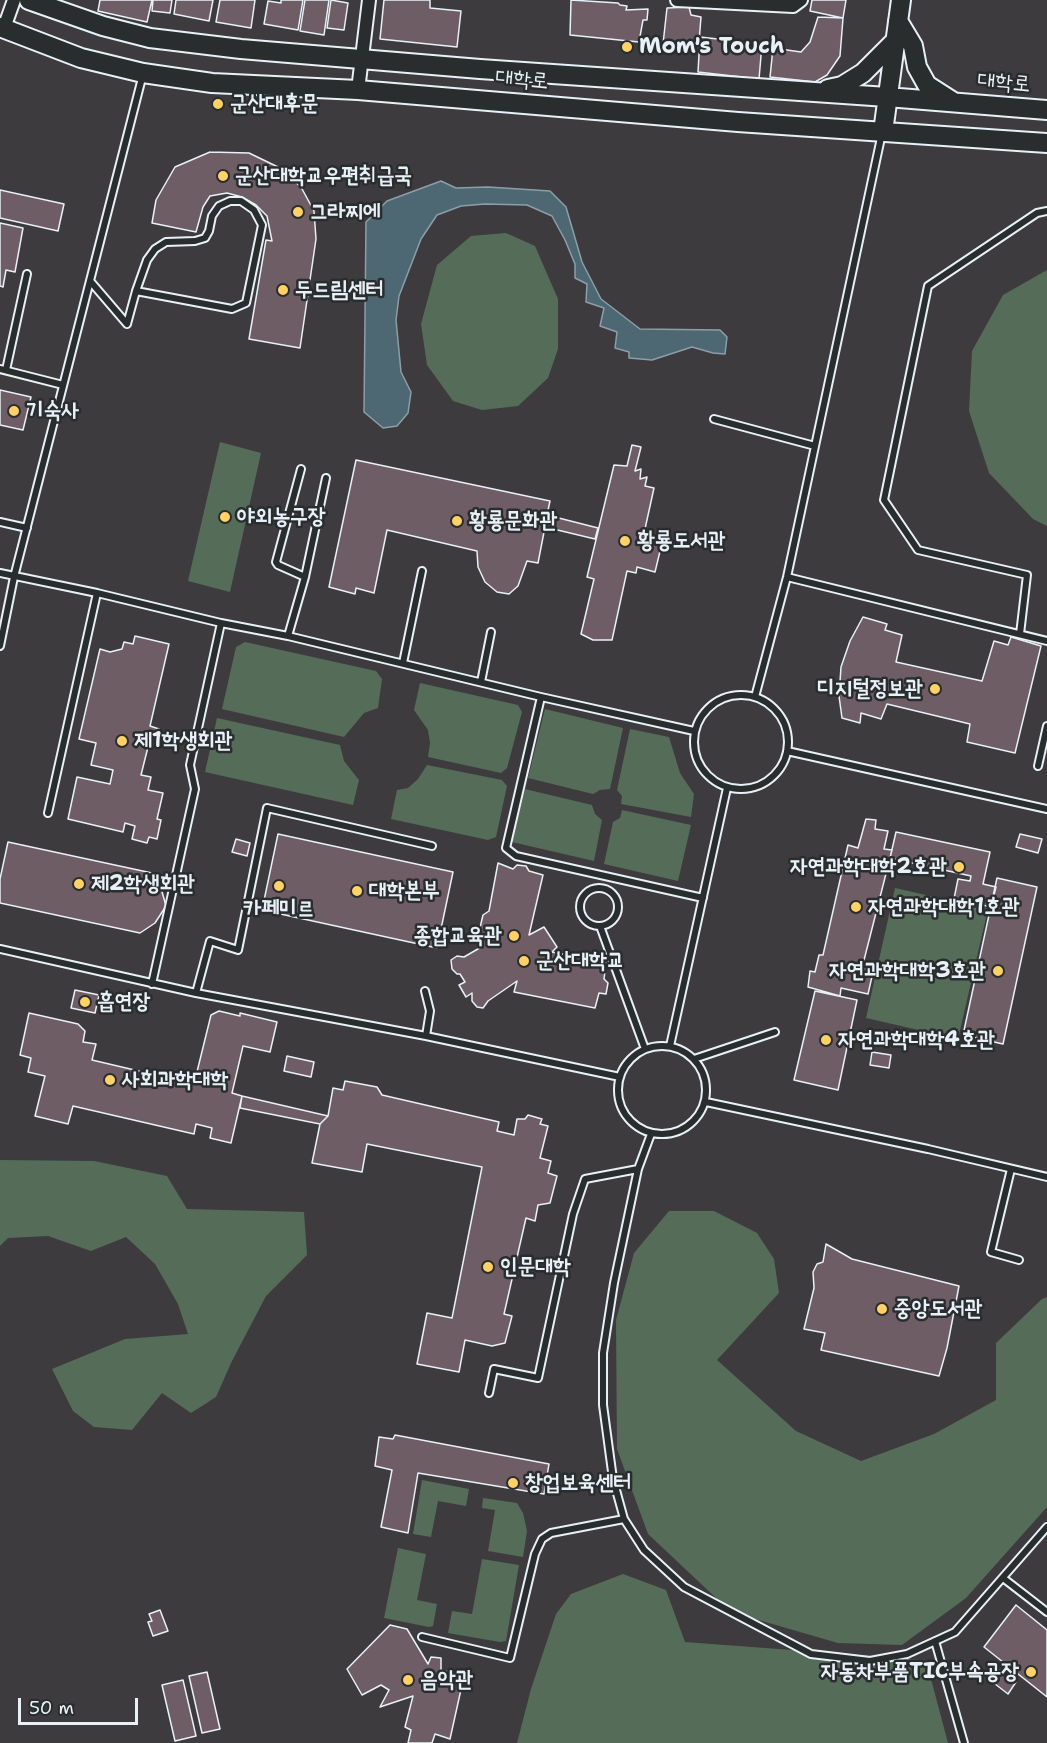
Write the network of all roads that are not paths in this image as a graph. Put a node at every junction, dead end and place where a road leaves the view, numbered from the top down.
1 (14, 0) edge
2 (29, 0) edge
3 (369, 0) edge
4 (677, 0) edge
5 (801, 0) edge
6 (901, 0) edge
7 (898, 21) junction
8 (2, 28) edge
9 (895, 41) junction
10 (362, 59) junction
11 (143, 73) junction
12 (358, 90) junction
13 (817, 92) junction
14 (887, 97) junction
15 (953, 102) junction
16 (1047, 110) edge
17 (883, 132) junction
18 (1047, 143) edge
19 (1047, 211) edge
20 (27, 274) dead end
21 (91, 282) junction
22 (136, 291) junction
23 (3, 370) edge
24 (63, 385) junction
25 (714, 419) dead end
26 (815, 446) junction
27 (301, 469) dead end
28 (326, 478) dead end
29 (0, 522) edge
30 (27, 528) junction
31 (422, 571) dead end
32 (0, 573) edge
33 (14, 577) junction
34 (304, 577) junction
35 (787, 577) junction
36 (97, 593) junction
37 (221, 623) junction
38 (491, 632) dead end
39 (1020, 634) junction
40 (288, 636) junction
41 (1047, 641) edge
42 (0, 646) edge
43 (403, 663) junction
44 (481, 682) junction
45 (541, 697) junction
46 (756, 697) junction
47 (1047, 726) edge
48 (694, 731) junction
49 (787, 751) junction
50 (1038, 766) dead end
51 (727, 789) junction
52 (1047, 809) edge
53 (48, 813) dead end
54 (432, 846) dead end
55 (703, 898) junction
56 (600, 926) junction
57 (0, 950) edge
58 (152, 984) junction
59 (425, 991) dead end
60 (196, 993) junction
61 (775, 1032) dead end
62 (426, 1036) junction
63 (670, 1046) junction
64 (645, 1049) junction
65 (694, 1059) junction
66 (620, 1077) junction
67 (706, 1102) junction
68 (651, 1134) junction
69 (638, 1169) junction
70 (1011, 1169) junction
71 (1047, 1177) edge
72 (1019, 1260) dead end
73 (489, 1392) dead end
74 (624, 1519) junction
75 (1047, 1527) edge
76 (1003, 1578) junction
77 (1047, 1612) edge
78 (422, 1637) dead end
79 (934, 1641) junction
80 (964, 1743) edge

1 - 8 street
2 - 10 street, 대학로
3 - 10 street
4 - 5 street
6 - 7 street
7 - 9 street
7 - 15 street
8 - 11 street, 대학로
9 - 13 street
9 - 14 street
10 - 12 street
10 - 13 street, 대학로
11 - 12 street, 대학로
11 - 21 lane
12 - 17 street, 대학로
13 - 14 street, 대학로
14 - 15 street, 대학로
14 - 17 street
15 - 16 street, 대학로
17 - 18 street, 대학로
17 - 26 lane
19 - 39 lane
20 - 23 lane
21 - 22 lane
21 - 24 lane
22 - 22 lane
23 - 24 lane
24 - 30 lane
25 - 26 lane
26 - 35 lane
27 - 34 lane
28 - 34 lane
29 - 30 lane
30 - 33 lane
31 - 43 lane
32 - 33 lane
33 - 36 lane
33 - 42 lane
34 - 40 lane
35 - 39 lane
35 - 46 lane
36 - 37 lane
36 - 53 lane
37 - 40 lane
37 - 58 lane
38 - 44 lane
39 - 41 lane
40 - 43 lane
43 - 44 lane
44 - 45 lane
45 - 48 lane
45 - 55 lane
46 - 48 lane
46 - 49 lane
47 - 50 lane
48 - 51 lane
49 - 51 lane
49 - 52 lane
51 - 55 lane
54 - 60 lane
55 - 63 lane
56 - 56 lane
56 - 64 lane
57 - 58 lane
58 - 60 lane
59 - 62 lane
60 - 62 lane
61 - 65 lane
62 - 66 lane
63 - 64 lane
63 - 65 lane
64 - 66 lane
65 - 67 lane
66 - 68 lane
67 - 68 lane
67 - 70 lane
68 - 69 lane
69 - 73 lane
69 - 74 lane
70 - 71 lane
70 - 72 lane
74 - 78 lane
74 - 79 lane
75 - 76 lane
76 - 77 lane
76 - 79 lane
79 - 80 lane

